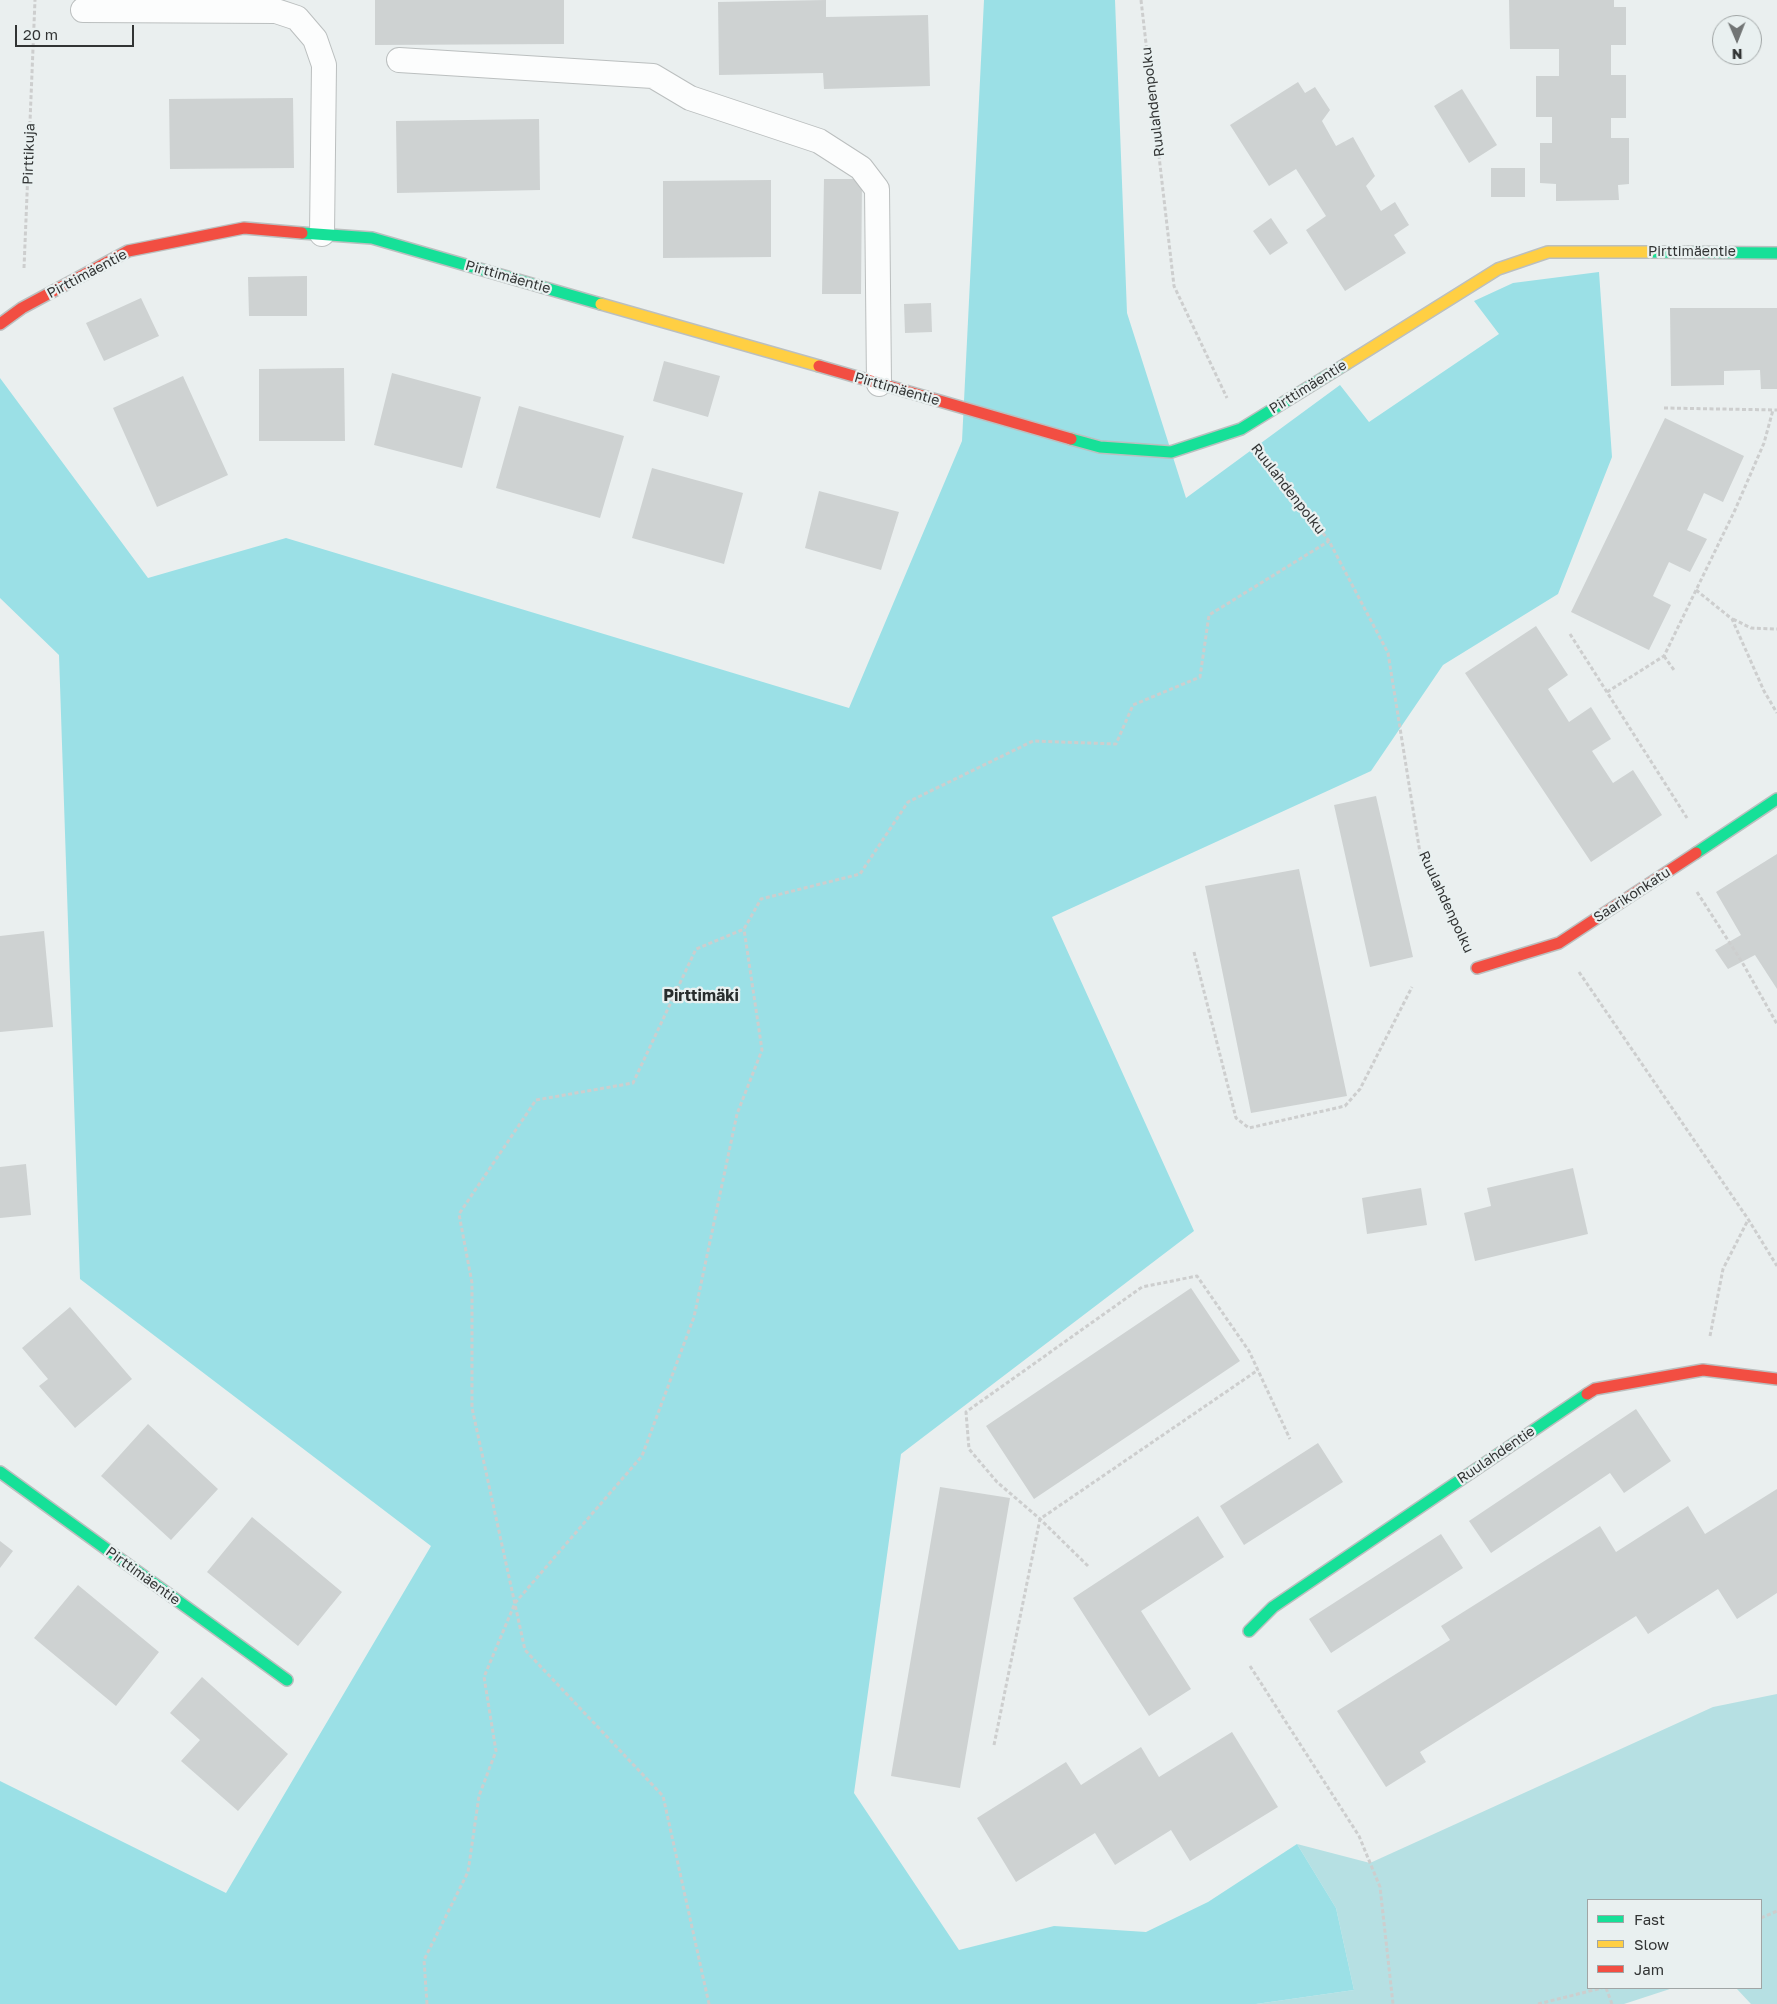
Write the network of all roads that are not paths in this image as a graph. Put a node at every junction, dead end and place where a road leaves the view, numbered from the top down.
1 (83, 10) dead end
2 (399, 60) dead end
3 (322, 234) junction
4 (1777, 253) edge
5 (0, 324) edge
6 (879, 384) junction
7 (1777, 799) edge
8 (1477, 968) road end
9 (1777, 1379) edge
10 (0, 1472) edge
11 (1249, 1631) road end
12 (286, 1680) dead end

1 - 3 lane
2 - 6 lane
3 - 5 street, Pirttimäentie
3 - 6 street, Pirttimäentie
4 - 6 street, Pirttimäentie
7 - 8 street, Saarikonkatu
9 - 11 street, Ruulahdentie
10 - 12 street, Pirttimäentie

